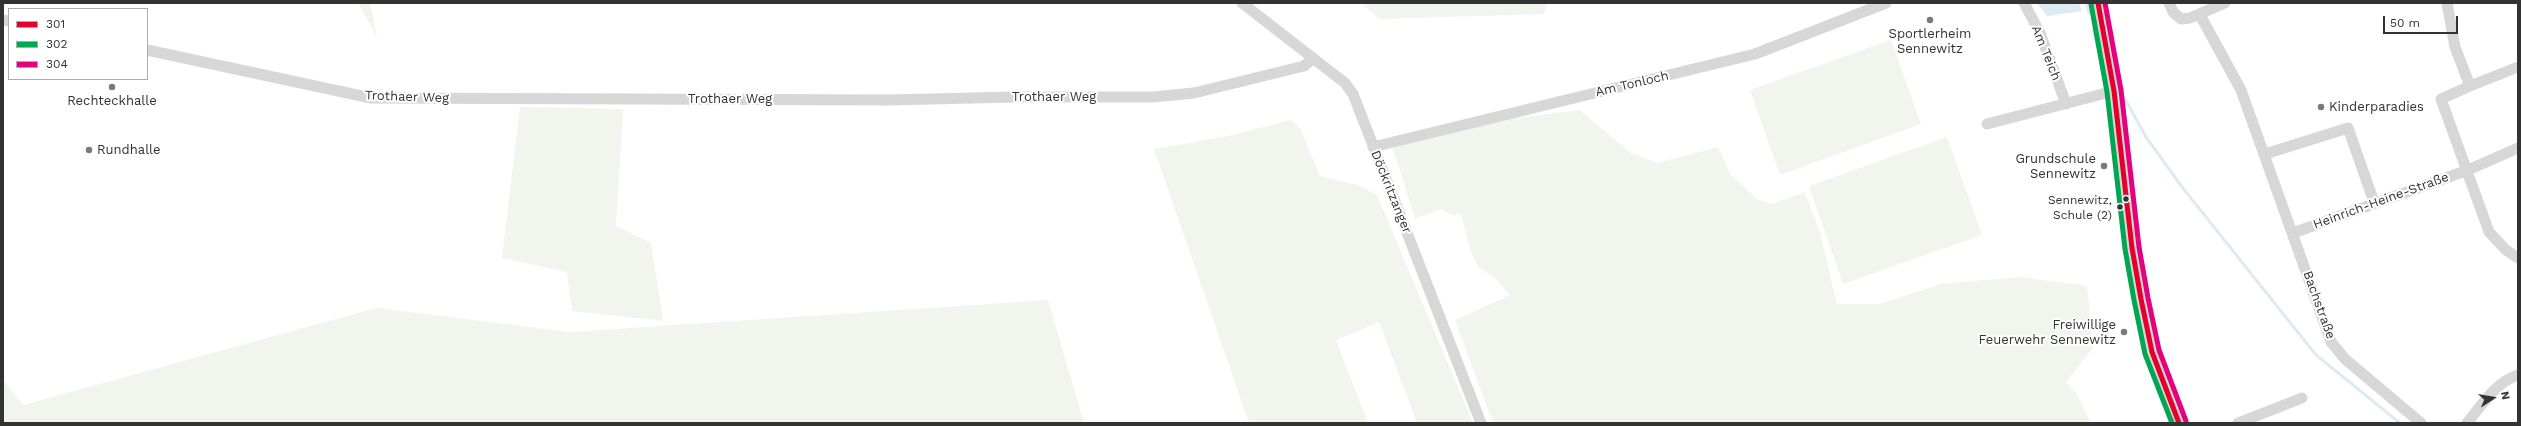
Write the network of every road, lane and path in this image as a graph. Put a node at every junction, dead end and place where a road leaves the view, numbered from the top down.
1 (1242, 3) edge
2 (1886, 3) edge
3 (2024, 3) edge
4 (2098, 3) edge
5 (2169, 3) edge
6 (2225, 3) edge
7 (2447, 3) edge
8 (2200, 14) junction
9 (148, 50) edge
10 (1312, 59) junction
11 (2518, 67) edge
12 (2470, 86) junction
13 (2114, 91) junction
14 (2066, 104) junction
15 (1987, 124) dead end
16 (1373, 147) junction
17 (2518, 148) edge
18 (2264, 154) junction
19 (2468, 170) junction
20 (2374, 202) junction
21 (2293, 233) junction
22 (2518, 258) edge
23 (2518, 375) edge
24 (2302, 398) dead end
25 (1481, 423) edge
26 (2179, 423) edge
27 (2238, 423) edge
28 (2421, 423) edge
29 (2467, 423) edge

1 - 10 street, Döckritzanger
2 - 16 street, Am Tonloch
3 - 14 street, Am Teich
4 - 13 street
5 - 8 street
6 - 8 street
7 - 12 street
8 - 18 street, Bachstraße
9 - 10 street, Trothaer Weg
10 - 16 street, Döckritzanger
11 - 12 street
12 - 19 street
13 - 14 street
13 - 26 street
14 - 15 street
16 - 25 street, Döckritzanger
17 - 19 street, Heinrich-Heine-Straße
18 - 20 street
18 - 21 street, Bachstraße
19 - 20 street, Heinrich-Heine-Straße
19 - 22 street
20 - 21 street, Heinrich-Heine-Straße
21 - 28 street, Bachstraße
23 - 29 street
24 - 27 street

